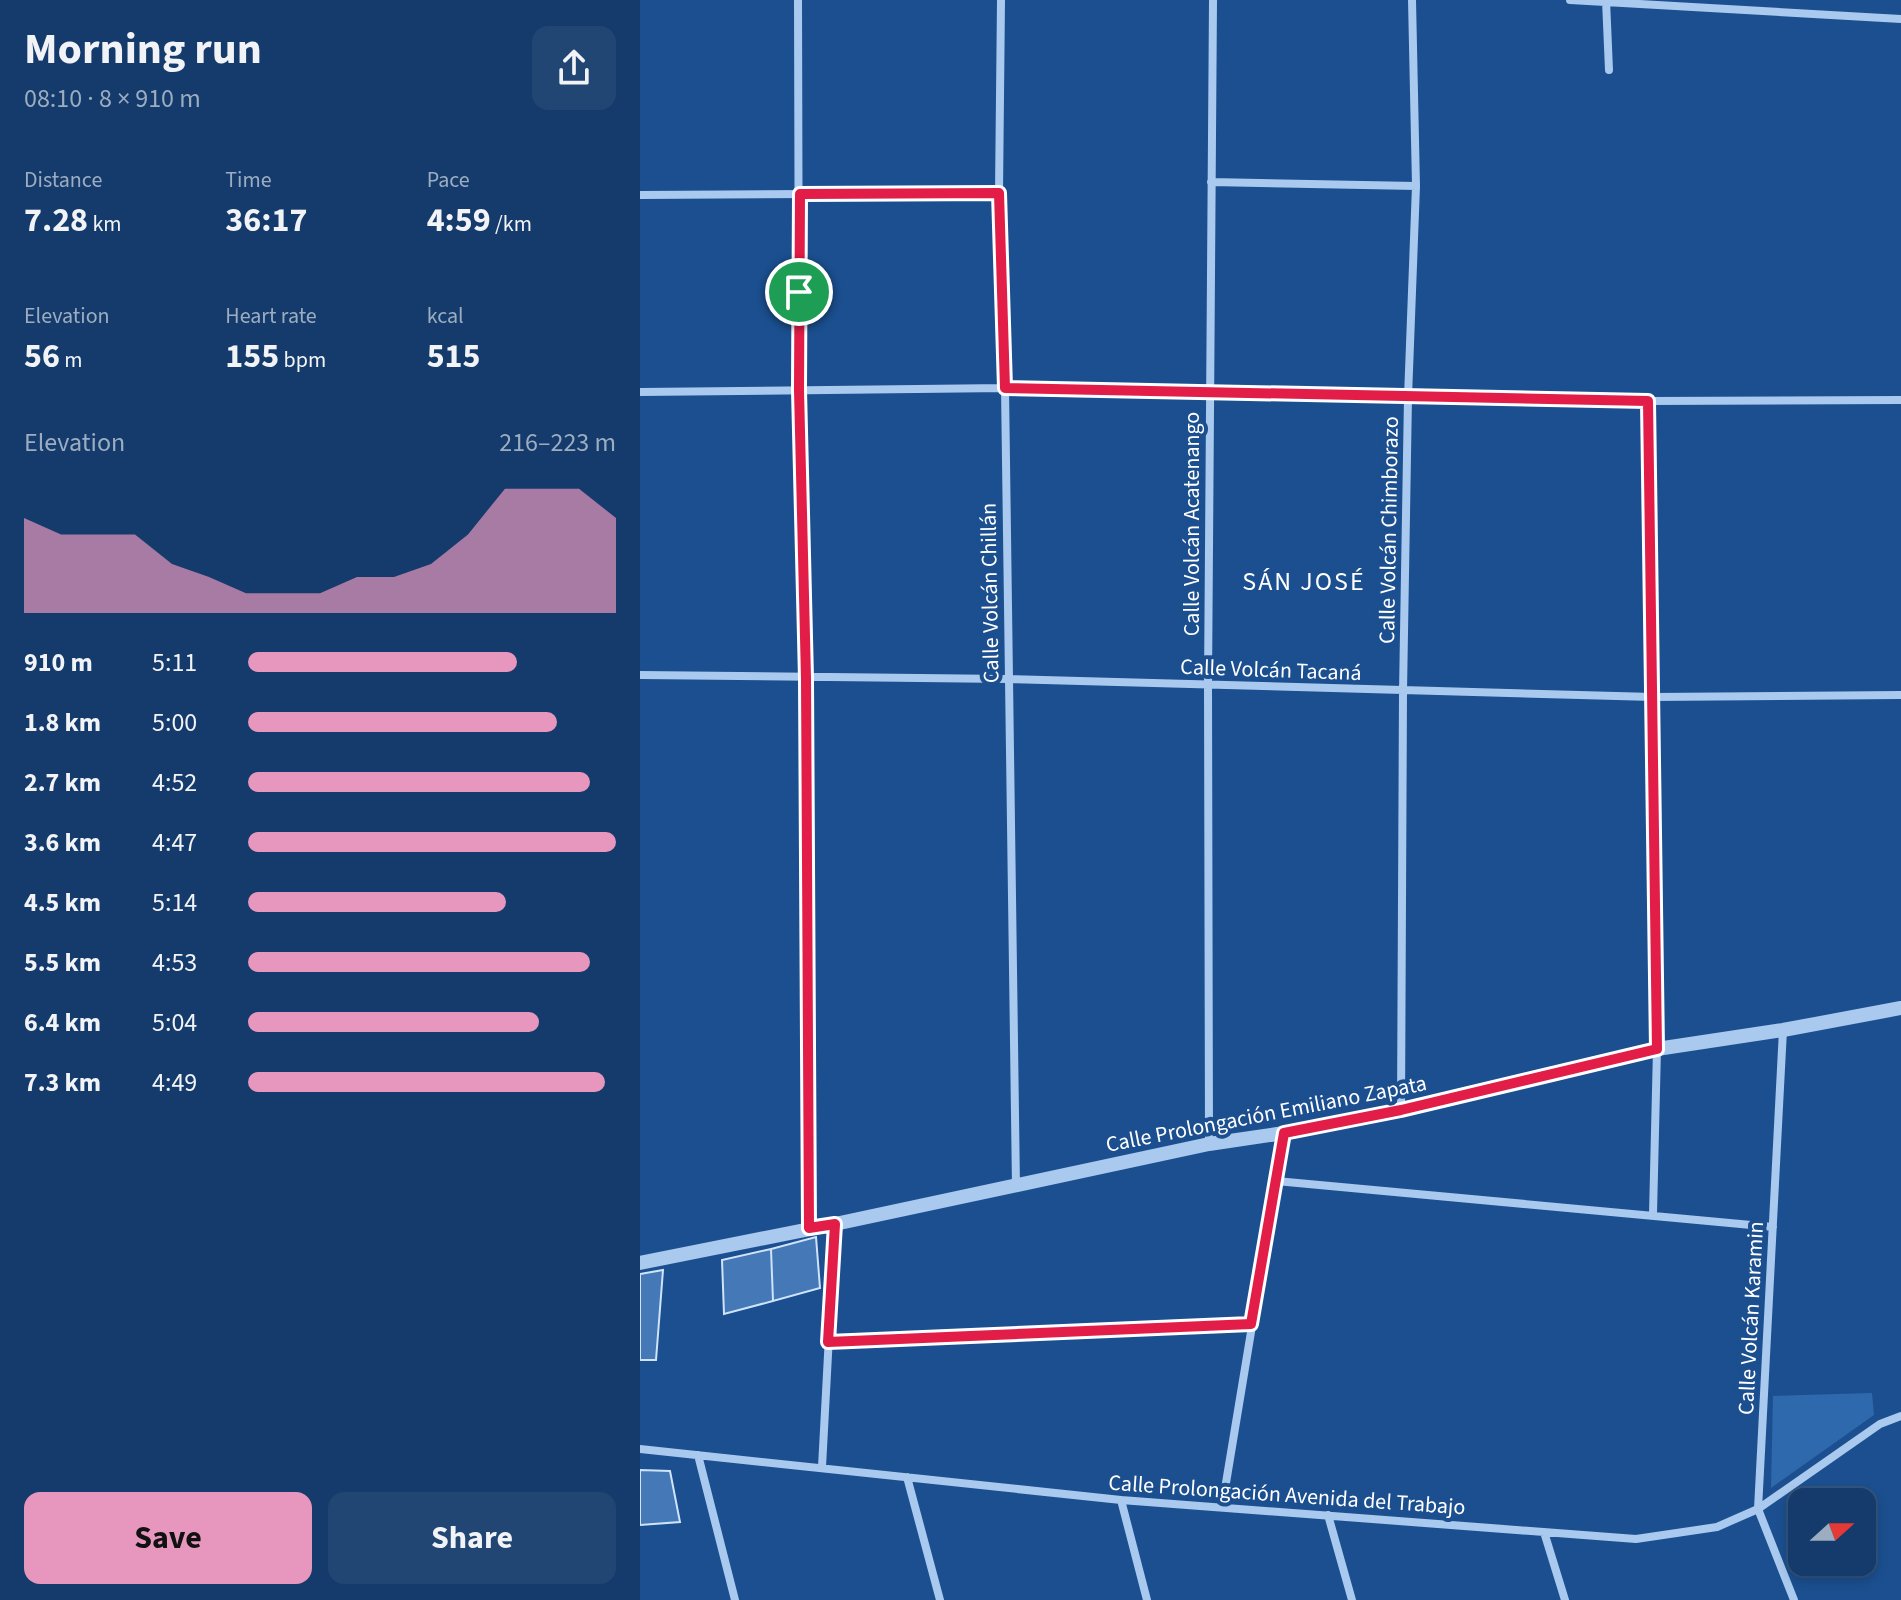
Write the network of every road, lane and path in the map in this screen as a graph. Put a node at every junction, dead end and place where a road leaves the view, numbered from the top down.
1 (798, 0) edge
2 (1001, 0) edge
3 (1213, 0) edge
4 (1412, 0) edge
5 (1570, 0) edge
6 (1606, 1) edge
7 (1901, 19) edge
8 (1609, 70) dead end
9 (1211, 182) junction
10 (1416, 186) junction
11 (999, 193) junction
12 (800, 194) junction
13 (640, 195) edge
14 (1005, 388) junction
15 (799, 390) junction
16 (640, 392) edge
17 (1210, 392) junction
18 (1408, 397) junction
19 (1901, 400) edge
20 (1648, 401) junction
21 (640, 675) edge
22 (806, 678) junction
23 (1008, 679) junction
24 (1208, 684) junction
25 (1403, 692) junction
26 (1901, 695) edge
27 (1653, 697) junction
28 (1901, 1008) edge
29 (1783, 1030) junction
30 (1657, 1049) junction
31 (1401, 1110) junction
32 (1284, 1133) junction
33 (1209, 1144) junction
34 (1276, 1181) junction
35 (1016, 1187) junction
36 (1653, 1214) junction
37 (835, 1224) junction
38 (1773, 1227) junction
39 (809, 1228) junction
40 (640, 1263) edge
41 (1251, 1324) junction
42 (828, 1342) junction
43 (1901, 1416) edge
44 (640, 1449) edge
45 (698, 1455) junction
46 (822, 1467) junction
47 (907, 1477) junction
48 (1121, 1500) junction
49 (1222, 1507) junction
50 (1758, 1509) junction
51 (1328, 1515) junction
52 (1544, 1532) junction
53 (735, 1600) edge
54 (940, 1600) edge
55 (1147, 1600) edge
56 (1352, 1600) edge
57 (1565, 1600) edge
58 (1794, 1600) edge

1 - 12 street
2 - 11 street, Calle Volcán Chillán
3 - 9 street, Calle Volcán Acatenango
4 - 10 street, Calle Volcán Chimborazo
5 - 6 street
6 - 7 street
6 - 8 street
9 - 10 street
9 - 17 street, Calle Volcán Acatenango
10 - 18 street, Calle Volcán Chimborazo
11 - 12 street
11 - 14 street, Calle Volcán Chillán
12 - 13 street
12 - 15 street
14 - 15 street
14 - 17 street
14 - 23 street, Calle Volcán Chillán
15 - 16 street
15 - 22 street
17 - 18 street
17 - 24 street, Calle Volcán Acatenango
18 - 20 street
18 - 25 street, Calle Volcán Chimborazo
19 - 20 street
20 - 27 street
21 - 22 street, Calle Volcán Tacaná
22 - 23 street, Calle Volcán Tacaná
22 - 39 street
23 - 24 street, Calle Volcán Tacaná
23 - 35 street, Calle Volcán Chillán
24 - 25 street, Calle Volcán Tacaná
24 - 33 street, Calle Volcán Acatenango
25 - 27 street, Calle Volcán Tacaná
25 - 31 street, Calle Volcán Chimborazo
26 - 27 street, Calle Volcán Tacaná
27 - 30 street
28 - 29 street, Calle Prolongación Emiliano Zapata
29 - 30 street, Calle Prolongación Emiliano Zapata
29 - 38 street, Calle Volcán Karamin
30 - 31 street, Calle Prolongación Emiliano Zapata
30 - 36 street
31 - 32 street, Calle Prolongación Emiliano Zapata
32 - 33 street, Calle Prolongación Emiliano Zapata
32 - 34 street
33 - 35 street, Calle Prolongación Emiliano Zapata
34 - 36 street
34 - 41 street
35 - 37 street, Calle Prolongación Emiliano Zapata
36 - 38 street
37 - 39 street, Calle Prolongación Emiliano Zapata
37 - 42 street
38 - 50 street, Calle Volcán Karamin
39 - 40 street, Calle Prolongación Emiliano Zapata
41 - 42 street
41 - 49 street
42 - 46 street
43 - 50 street, Calle Prolongación Avenida del Trabajo
44 - 45 street, Calle Prolongación Avenida del Trabajo
45 - 46 street, Calle Prolongación Avenida del Trabajo
45 - 53 street
46 - 47 street, Calle Prolongación Avenida del Trabajo
47 - 48 street, Calle Prolongación Avenida del Trabajo
47 - 54 street
48 - 49 street, Calle Prolongación Avenida del Trabajo
48 - 55 street
49 - 51 street, Calle Prolongación Avenida del Trabajo
50 - 52 street, Calle Prolongación Avenida del Trabajo
50 - 58 street, Calle Volcán Karamin
51 - 52 street, Calle Prolongación Avenida del Trabajo
51 - 56 street
52 - 57 street

